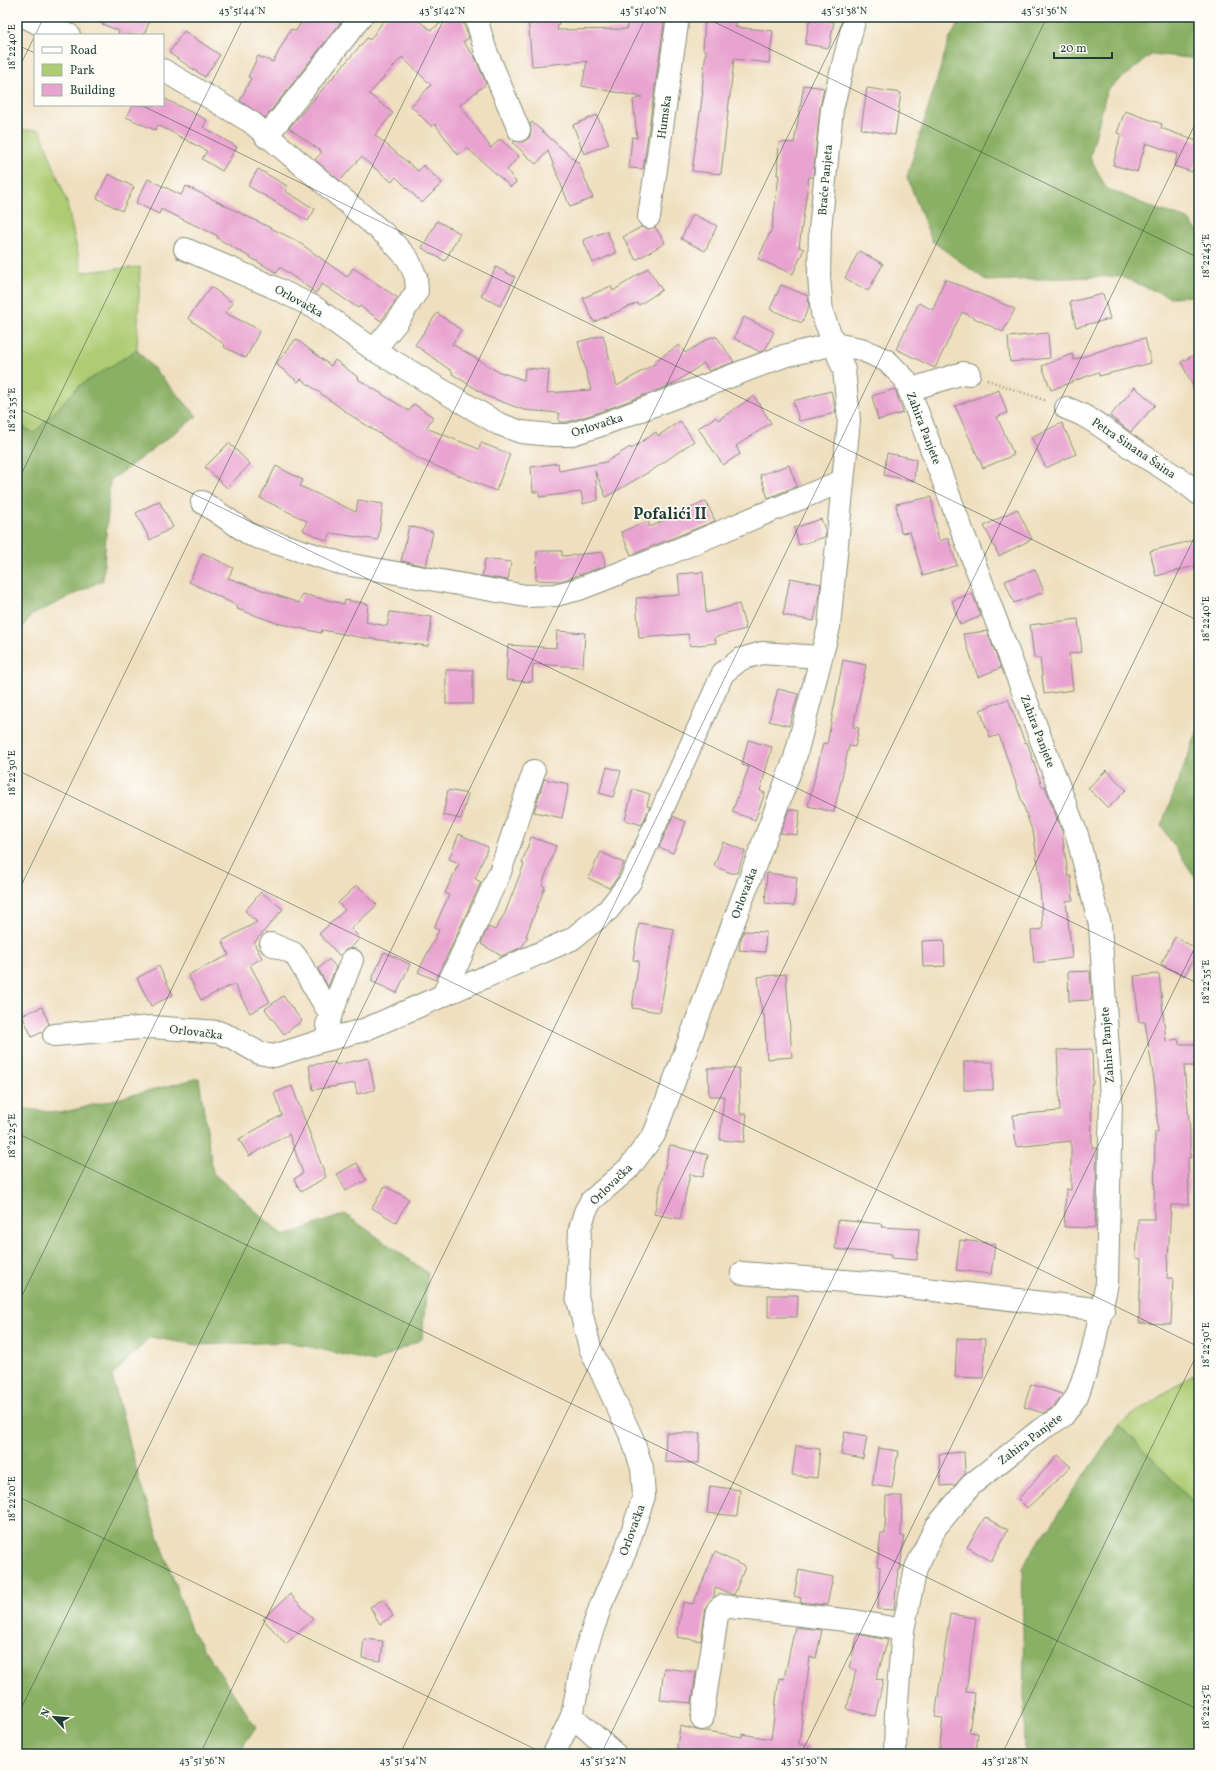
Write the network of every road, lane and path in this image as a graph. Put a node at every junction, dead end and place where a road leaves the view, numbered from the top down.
1 (26, 17) edge
2 (361, 17) edge
3 (476, 17) edge
4 (678, 17) edge
5 (855, 17) edge
6 (65, 34) edge
7 (164, 71) edge
8 (519, 130) dead end
9 (266, 137) junction
10 (649, 217) dead end
11 (185, 249) dead end
12 (834, 344) junction
13 (374, 350) junction
14 (969, 374) joint
15 (909, 390) junction
16 (1066, 408) joint
17 (842, 481) junction
18 (1199, 494) edge
19 (202, 502) dead end
20 (820, 657) junction
21 (534, 771) dead end
22 (271, 944) dead end
23 (352, 960) dead end
24 (442, 995) junction
25 (330, 1014) junction
26 (54, 1035) dead end
27 (321, 1041) junction
28 (742, 1273) dead end
29 (1103, 1310) junction
30 (903, 1630) junction
31 (572, 1716) junction
32 (702, 1719) dead end
33 (558, 1748) edge
34 (615, 1754) edge
35 (895, 1754) edge

1 - 6 street
2 - 9 street
3 - 8 street
4 - 10 street, Humska
5 - 12 street, Braće Panjeta
7 - 9 street
9 - 13 street
11 - 13 street, Orlovačka
12 - 13 street, Orlovačka
12 - 15 street, Zahira Panjete
12 - 17 street, Orlovačka
14 - 15 street
14 - 16 path
15 - 29 street, Zahira Panjete
16 - 18 street, Petra Sinana Šaina
17 - 19 street
17 - 20 street, Orlovačka
20 - 24 street, Orlovačka
20 - 31 street, Orlovačka
21 - 24 street
22 - 25 street
23 - 25 street
24 - 27 street, Orlovačka
25 - 27 street
26 - 27 street, Orlovačka
28 - 29 street
29 - 30 street, Zahira Panjete
30 - 32 street
30 - 35 street, Zahira Panjete
31 - 33 street, Orlovačka
31 - 34 street

